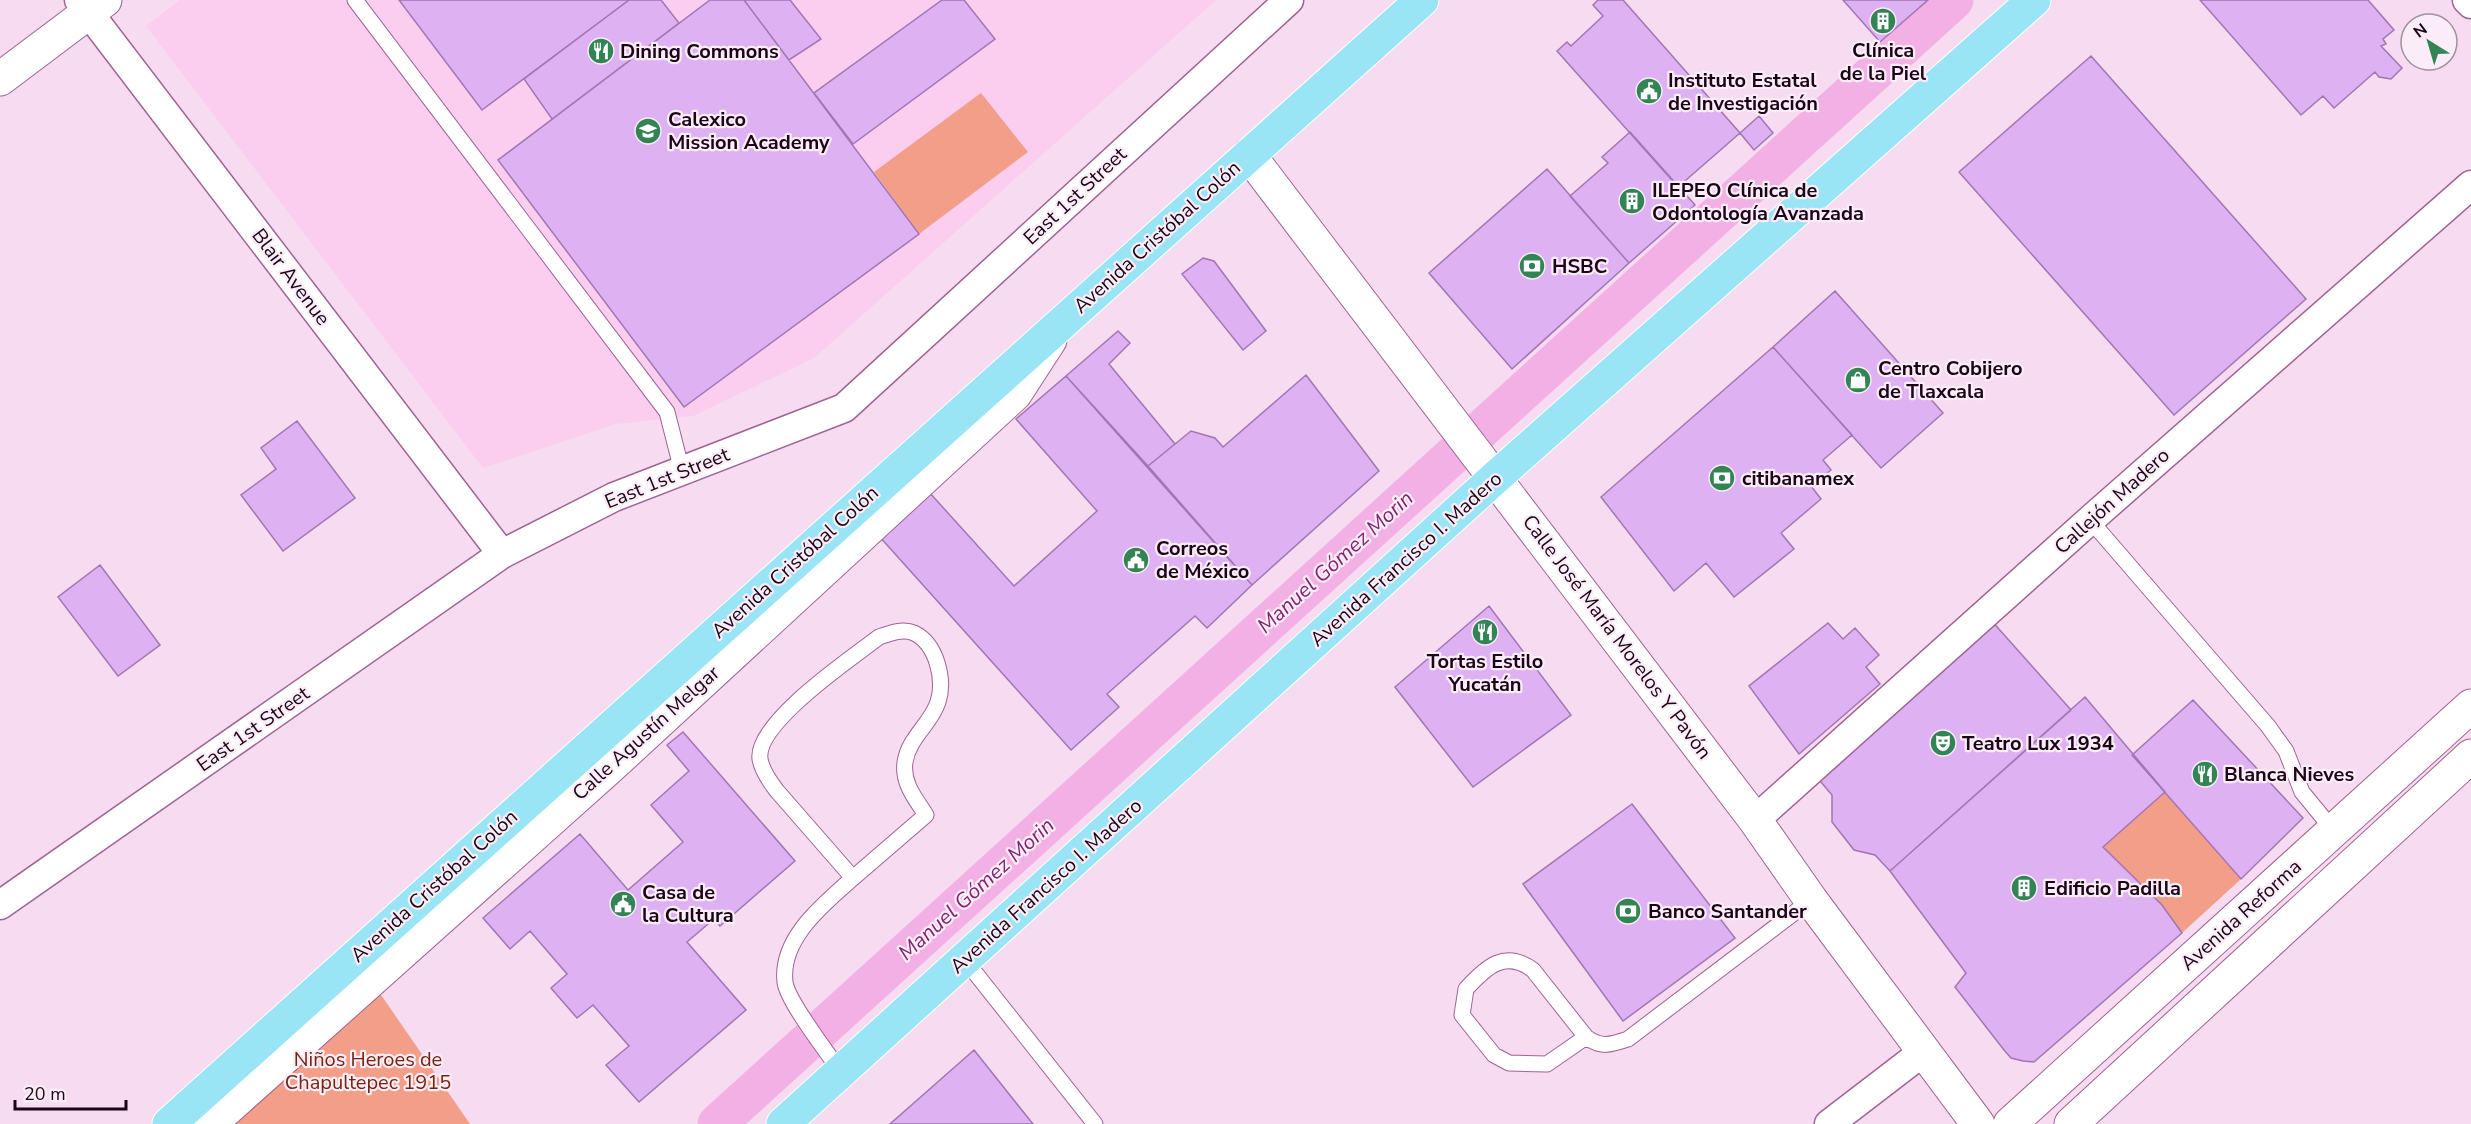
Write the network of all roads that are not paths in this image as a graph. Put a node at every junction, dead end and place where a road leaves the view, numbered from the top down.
1 (355, 0) edge
2 (1289, 0) edge
3 (1422, 0) edge
4 (2034, 0) edge
5 (2467, 0) edge
6 (91, 4) edge
7 (2471, 4) edge
8 (0, 80) edge
9 (1249, 155) junction
10 (2471, 185) edge
11 (1061, 323) junction
12 (682, 471) junction
13 (1496, 477) junction
14 (2090, 520) junction
15 (502, 554) junction
16 (2471, 706) edge
17 (2471, 756) edge
18 (1755, 820) junction
19 (2334, 831) junction
20 (853, 878) junction
21 (1811, 900) junction
22 (0, 905) edge
23 (965, 960) junction
24 (1586, 1037) junction
25 (1923, 1052) junction
26 (840, 1071) junction
27 (169, 1124) edge
28 (210, 1124) edge
29 (783, 1124) edge
30 (1095, 1124) edge
31 (1829, 1124) edge
32 (1978, 1124) edge
33 (2010, 1124) edge
34 (2071, 1124) edge

1 - 12 lane
2 - 12 street, East 1st Street
3 - 9 main road, Avenida Cristóbal Colón
4 - 13 main road, Avenida Francisco I. Madero
5 - 7 street
6 - 8 main road
6 - 15 street, Blair Avenue
9 - 11 main road, Avenida Cristóbal Colón
9 - 13 main road, Calle José María Morelos Y Pavón
10 - 14 street, Callejón Madero
11 - 27 main road, Avenida Cristóbal Colón
11 - 28 main road, Calle Agustín Melgar
12 - 15 street, East 1st Street
13 - 18 main road, Calle José María Morelos Y Pavón
13 - 23 main road, Avenida Francisco I. Madero
14 - 18 street, Callejón Madero
14 - 19 lane
15 - 22 street, East 1st Street
16 - 19 main road, Avenida Reforma
17 - 34 main road, Avenida Reforma
18 - 21 main road, Calle José María Morelos Y Pavón
19 - 33 main road, Avenida Reforma
20 - 20 lane
20 - 26 lane
21 - 24 lane
21 - 25 main road, Calle José María Morelos Y Pavón
23 - 26 main road, Avenida Francisco I. Madero
23 - 30 lane
24 - 24 lane
25 - 31 street
25 - 32 main road, Calle José María Morelos Y Pavón
26 - 29 main road, Avenida Francisco I. Madero

